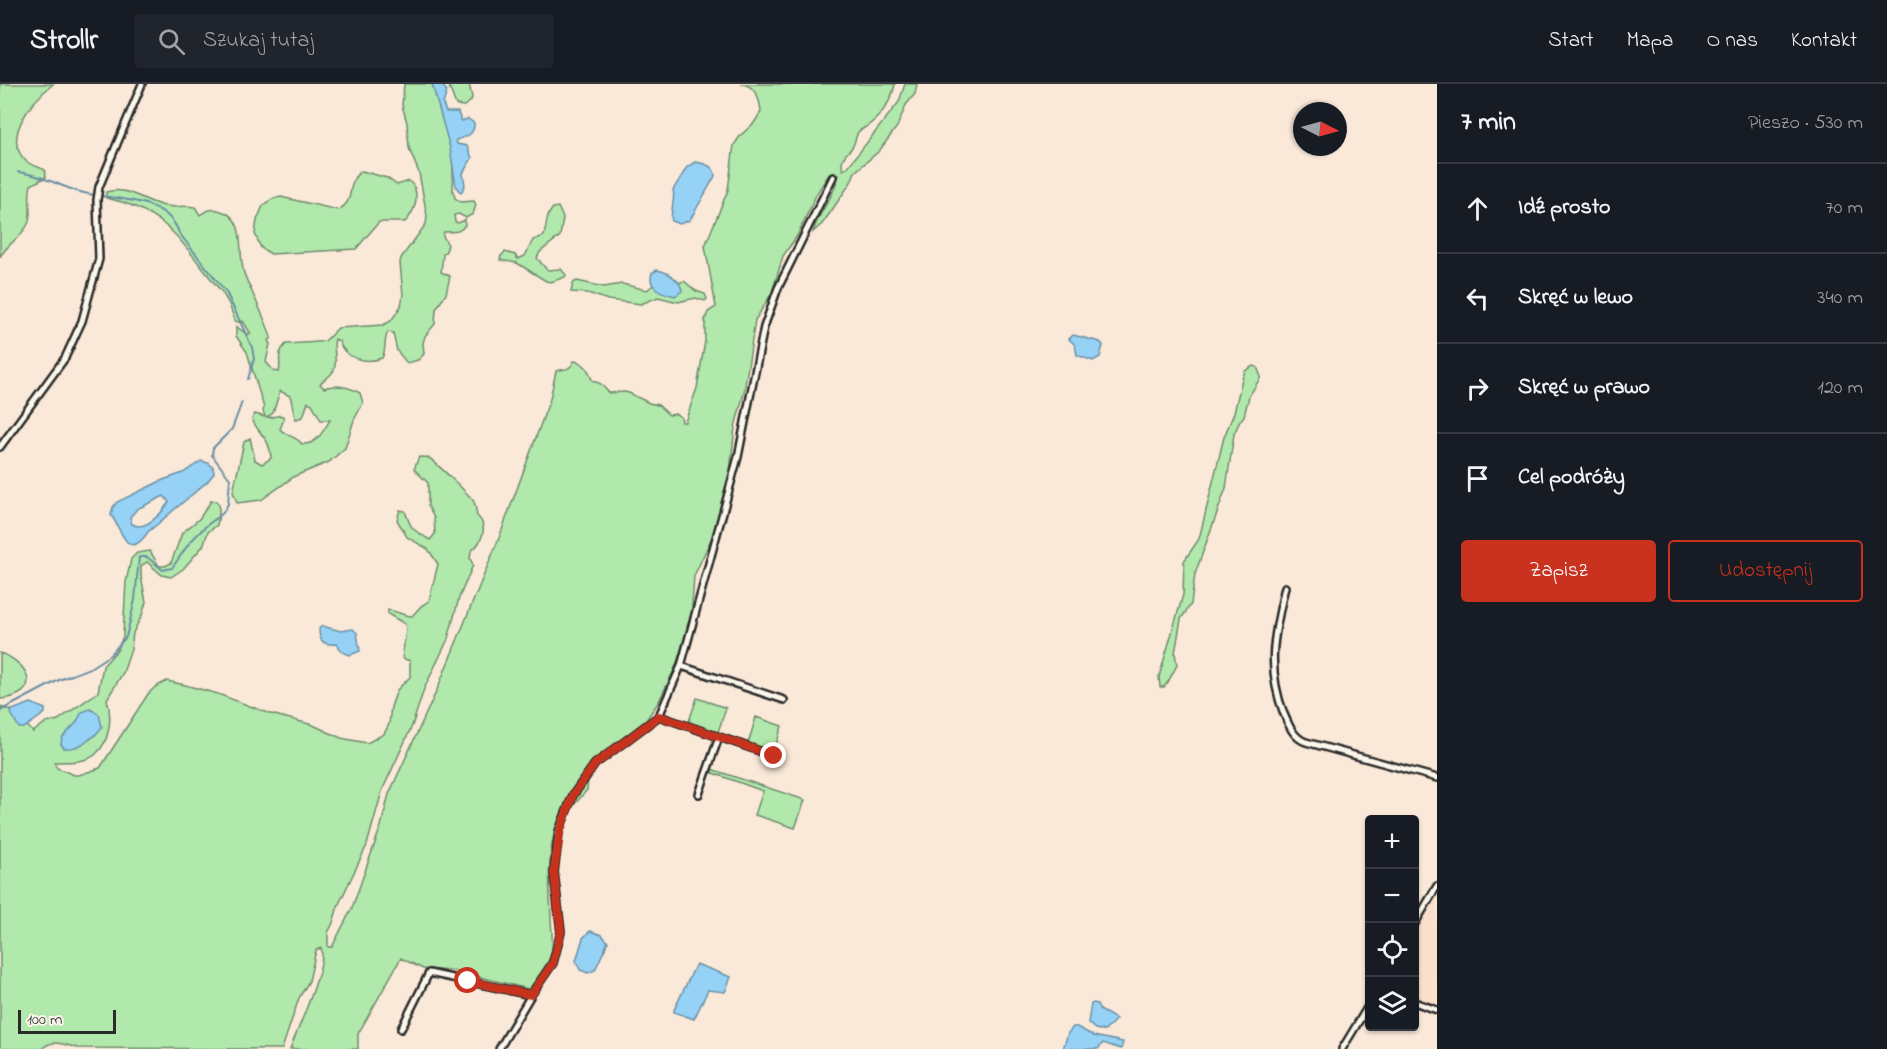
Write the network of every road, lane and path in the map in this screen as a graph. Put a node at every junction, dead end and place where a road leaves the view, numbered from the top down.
1 (142, 84) edge
2 (833, 177) dead end
3 (0, 447) edge
4 (1285, 587) dead end
5 (681, 666) junction
6 (784, 700) dead end
7 (659, 716) junction
8 (719, 737) junction
9 (774, 756) dead end
10 (1437, 777) edge
11 (699, 794) dead end
12 (1437, 886) edge
13 (1415, 923) edge
14 (531, 995) junction
15 (1419, 1004) edge
16 (1437, 1010) edge
17 (1365, 1011) edge
18 (401, 1029) dead end
19 (499, 1049) edge
20 (1342, 1049) edge

1 - 3 street
2 - 5 street
4 - 10 street
5 - 6 street
5 - 7 street
7 - 8 street
7 - 14 street
8 - 9 street
8 - 11 street
12 - 13 street
14 - 18 street
14 - 19 street
15 - 16 street
17 - 20 street

